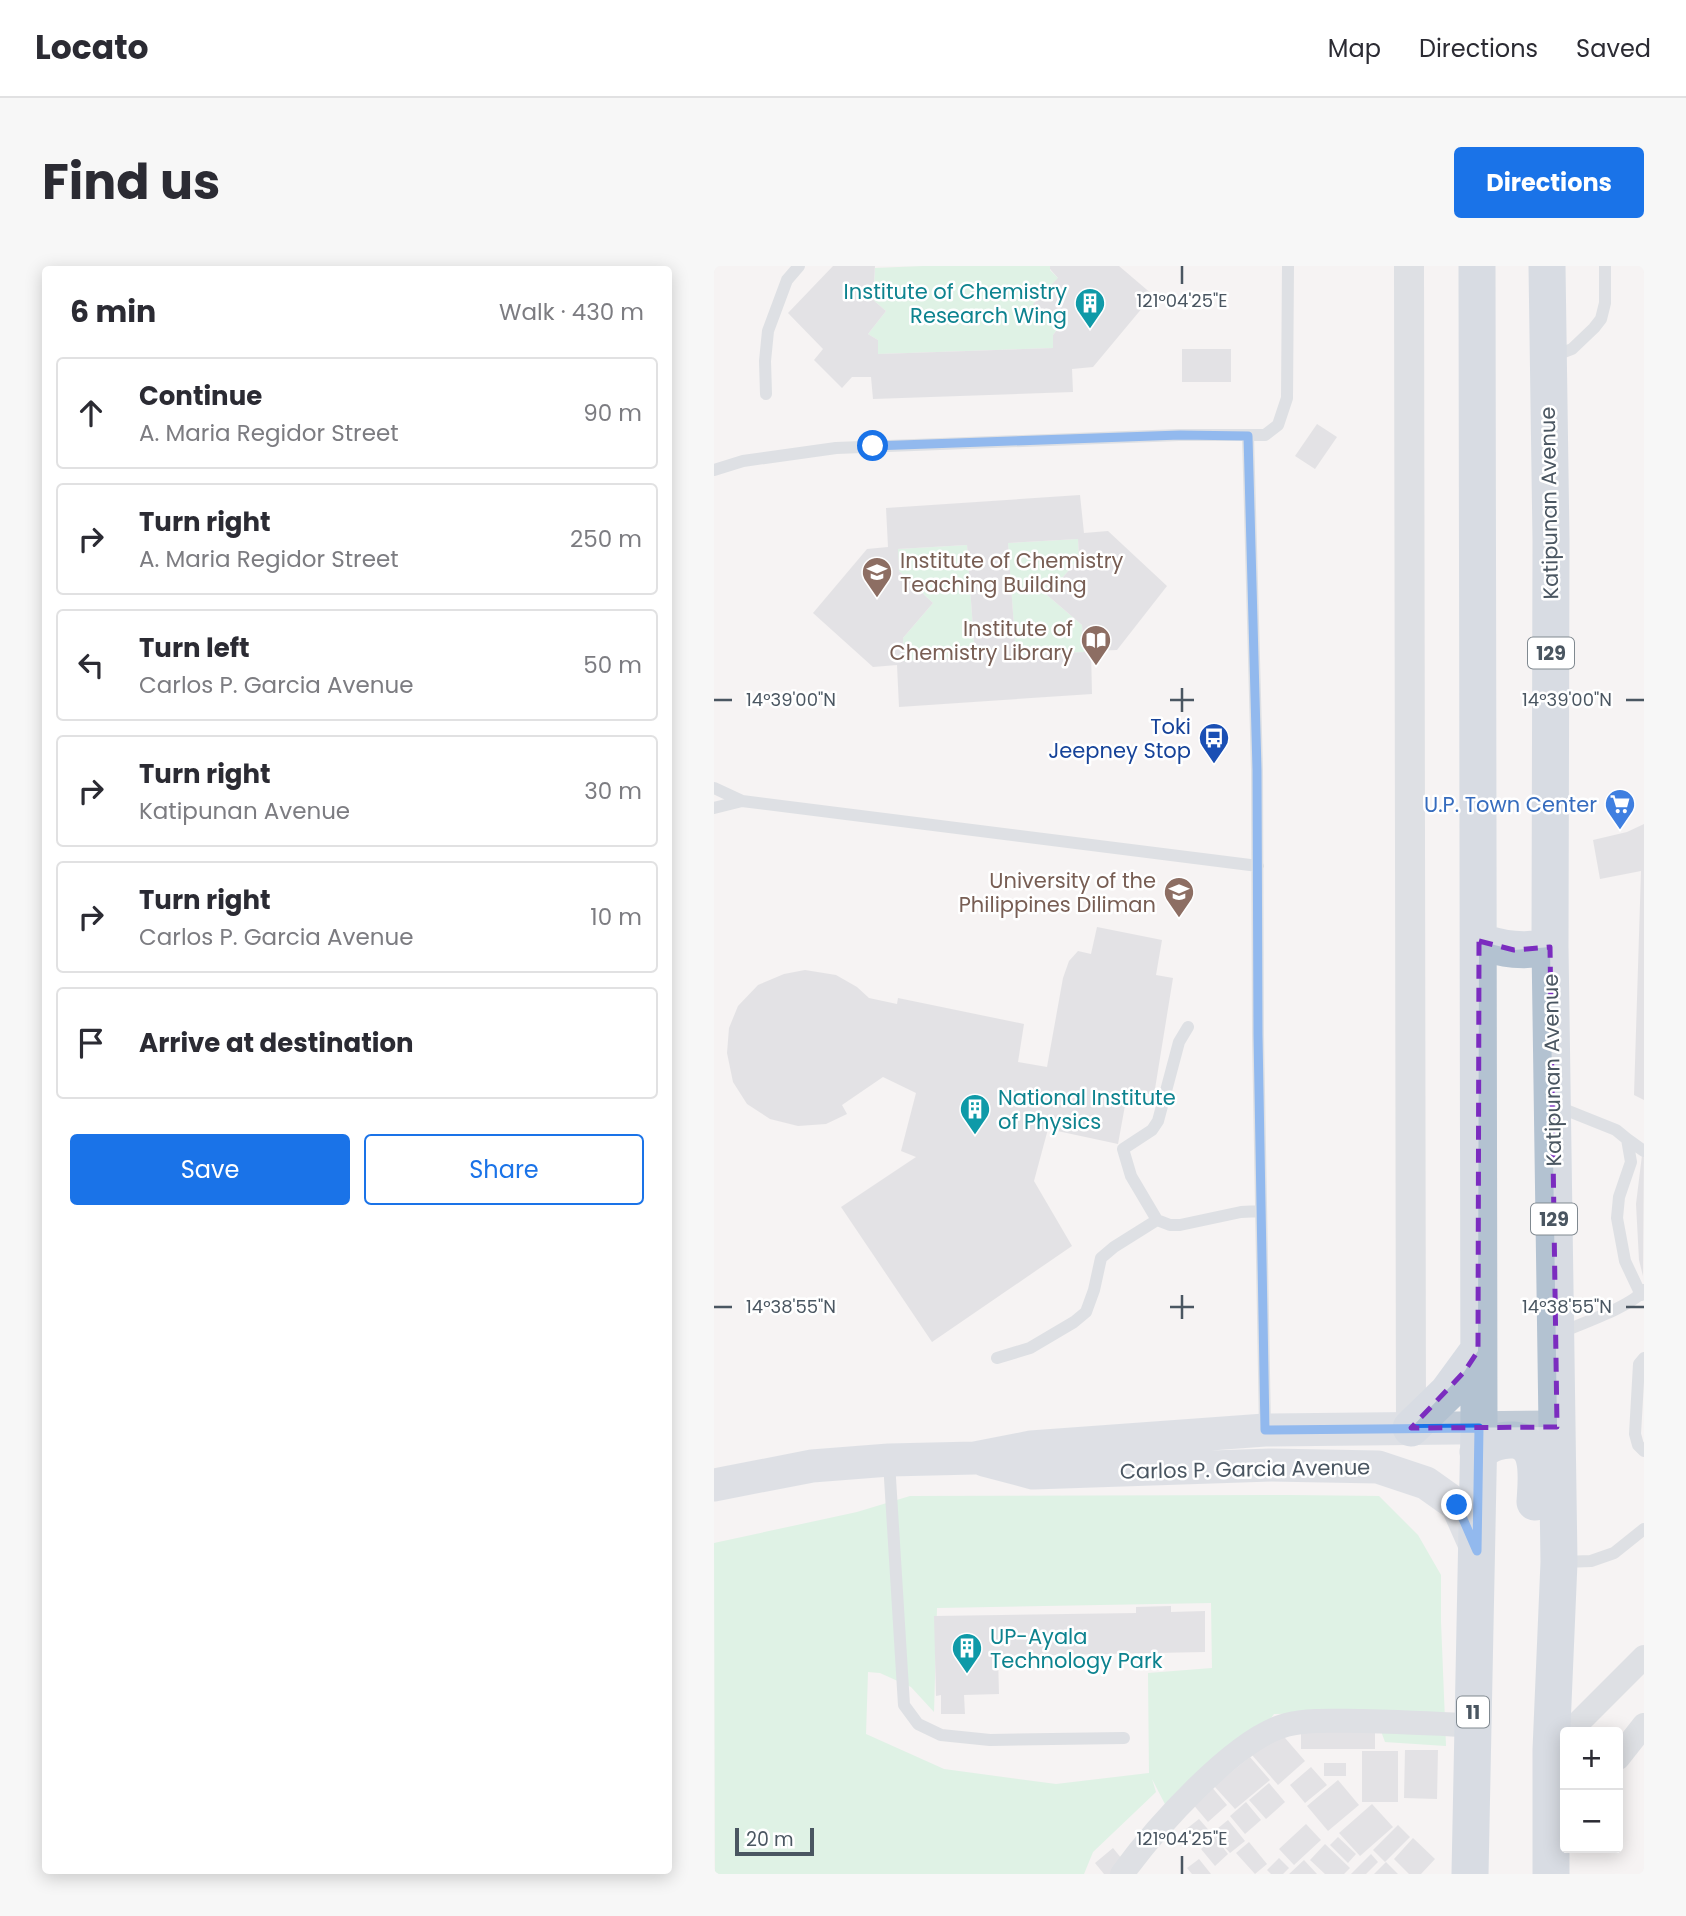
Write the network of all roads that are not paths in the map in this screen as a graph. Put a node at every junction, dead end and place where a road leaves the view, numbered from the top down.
1 (799, 266) edge
2 (1288, 266) edge
3 (1409, 266) edge
4 (1476, 266) edge
5 (1547, 266) edge
6 (1605, 266) edge
7 (1548, 359) junction
8 (766, 394) dead end
9 (1248, 436) junction
10 (714, 470) edge
11 (714, 788) edge
12 (742, 802) junction
13 (714, 808) edge
14 (1258, 866) junction
15 (1479, 941) junction
16 (1550, 947) junction
17 (1188, 1027) dead end
18 (1553, 1104) junction
19 (1627, 1139) junction
20 (1644, 1152) edge
21 (1261, 1212) junction
22 (1157, 1220) junction
23 (1642, 1293) edge
24 (1556, 1334) junction
25 (1478, 1351) junction
26 (997, 1358) dead end
27 (1644, 1358) edge
28 (1557, 1427) junction
29 (1411, 1428) junction
30 (1265, 1430) junction
31 (1478, 1440) junction
32 (1644, 1451) edge
33 (975, 1458) junction
34 (889, 1460) junction
35 (714, 1485) edge
36 (1644, 1529) edge
37 (1477, 1551) junction
38 (1559, 1562) junction
39 (1644, 1657) edge
40 (1644, 1725) edge
41 (1473, 1726) junction
42 (1562, 1727) edge
43 (1574, 1727) edge
44 (1124, 1738) dead end
45 (1623, 1752) edge
46 (1560, 1757) edge
47 (1549, 1857) edge
48 (1122, 1874) edge
49 (1470, 1874) edge

1 - 8 lane
2 - 9 lane
3 - 29 street
4 - 15 main road
5 - 7 main road, Katipunan Avenue / 129
6 - 7 lane
7 - 16 main road, Katipunan Avenue / 129
9 - 10 lane
9 - 14 lane
11 - 12 lane
12 - 13 lane
12 - 14 lane
14 - 21 lane
15 - 16 main road
15 - 25 main road
16 - 18 main road, Katipunan Avenue / 129
17 - 22 lane
18 - 19 lane
18 - 24 main road, Katipunan Avenue / 129
19 - 20 lane
19 - 23 lane
21 - 22 lane
21 - 30 lane
22 - 26 lane
23 - 24 lane
24 - 28 main road, Katipunan Avenue / 129
25 - 29 main road
25 - 31 main road
27 - 32 lane
28 - 31 main road, Carlos P. Garcia Avenue
28 - 38 main road, Katipunan Avenue
29 - 30 main road, Carlos P. Garcia Avenue
29 - 31 main road, Carlos P. Garcia Avenue
30 - 33 main road, Carlos P. Garcia Avenue
31 - 37 main road, 11
31 - 47 main road
33 - 34 main road, Carlos P. Garcia Avenue
33 - 37 main road, Carlos P. Garcia Avenue
34 - 35 main road, Carlos P. Garcia Avenue
34 - 44 lane
36 - 38 lane
37 - 41 main road, 11
38 - 42 main road, Katipunan Avenue
39 - 43 street
40 - 45 street
41 - 48 street
41 - 49 main road, 11
46 - 47 main road, Katipunan Avenue

